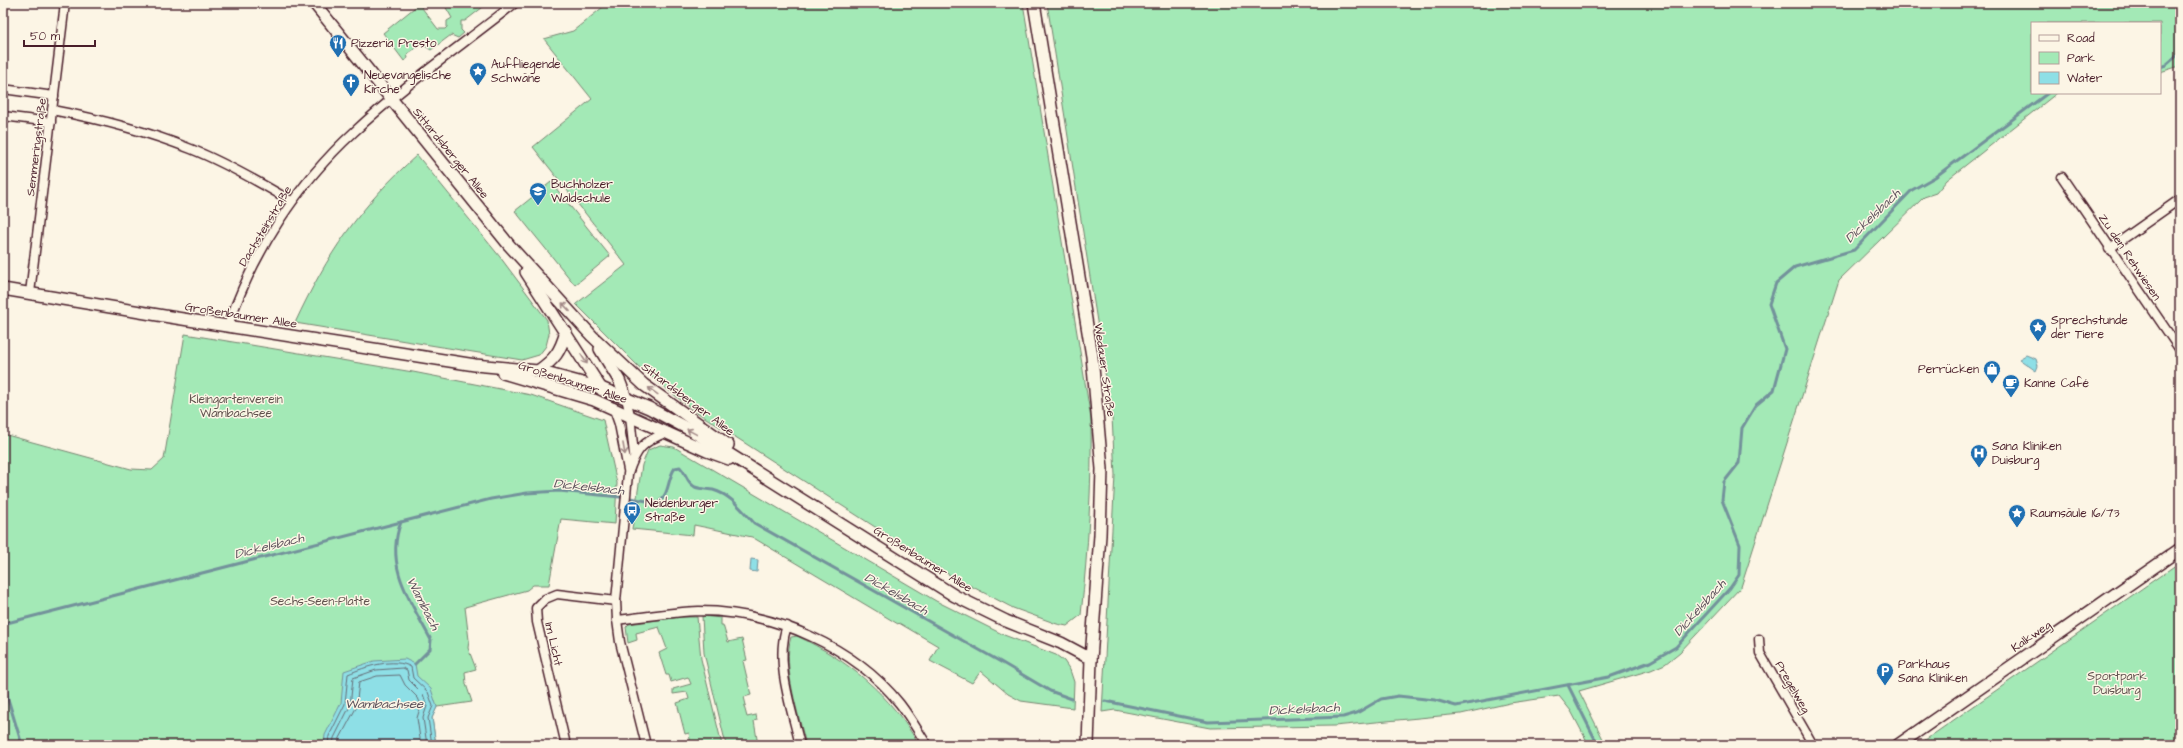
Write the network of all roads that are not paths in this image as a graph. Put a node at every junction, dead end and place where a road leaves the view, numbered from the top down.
1 (65, 3) edge
2 (314, 3) edge
3 (1034, 3) edge
4 (511, 4) edge
5 (3, 89) edge
6 (54, 96) junction
7 (390, 100) junction
8 (52, 110) junction
9 (3, 116) edge
10 (51, 122) junction
11 (2062, 177) dead end
12 (2180, 199) edge
13 (291, 201) junction
14 (509, 244) junction
15 (2109, 249) junction
16 (3, 288) edge
17 (30, 293) junction
18 (228, 326) junction
19 (566, 332) junction
20 (592, 336) junction
21 (2180, 350) edge
22 (475, 365) junction
23 (538, 371) junction
24 (601, 388) junction
25 (626, 398) junction
26 (612, 407) junction
27 (630, 415) junction
28 (668, 432) junction
29 (634, 455) junction
30 (750, 466) junction
31 (628, 474) junction
32 (2180, 549) edge
33 (616, 601) junction
34 (617, 620) junction
35 (787, 626) junction
36 (1759, 639) dead end
37 (1090, 659) junction
38 (566, 745) edge
39 (646, 745) edge
40 (800, 745) edge
41 (927, 745) edge
42 (1088, 745) edge
43 (1813, 745) edge
44 (1898, 745) edge

1 - 6 street, Semmeringstraße
2 - 7 main road, Sittardsberger Allee
3 - 37 main road, Wedauer Straße
4 - 7 street, Dachsteinstraße
5 - 6 street
6 - 8 street, Semmeringstraße
7 - 13 street, Dachsteinstraße
7 - 14 main road, Sittardsberger Allee
8 - 10 street, Semmeringstraße
8 - 13 street
9 - 10 street
10 - 17 street, Semmeringstraße
11 - 15 street, Zu den Rehwiesen
12 - 15 street
13 - 18 street, Dachsteinstraße
14 - 19 main road, Sittardsberger Allee
20 -> 14 main road, Sittardsberger Allee
15 - 21 street, Zu den Rehwiesen
16 - 17 main road, Großenbaumer Allee
17 - 18 main road, Großenbaumer Allee
18 - 22 main road, Großenbaumer Allee
19 - 23 main road
19 -> 24 main road, Sittardsberger Allee
20 - 25 main road, Sittardsberger Allee
30 -> 20 main road, Sittardsberger Allee
22 - 23 main road, Großenbaumer Allee
22 - 26 main road, Großenbaumer Allee
23 - 24 main road, Großenbaumer Allee
24 - 25 main road, Großenbaumer Allee
24 - 26 main road, Sittardsberger Allee
25 - 27 street
30 -> 25 main road, Großenbaumer Allee
26 - 27 main road, Großenbaumer Allee
26 -> 31 street
27 - 28 main road, Großenbaumer Allee
27 - 29 street
28 - 29 street
28 - 30 main road, Großenbaumer Allee
29 - 31 street
30 - 37 main road, Großenbaumer Allee
31 - 33 street
32 - 44 main road, Kalkweg
33 - 34 street
33 - 38 street, Im Licht
34 - 35 street
34 - 39 street
35 - 40 street
35 - 41 street
36 - 43 street, Pregelweg
37 - 42 main road, Wedauer Straße

